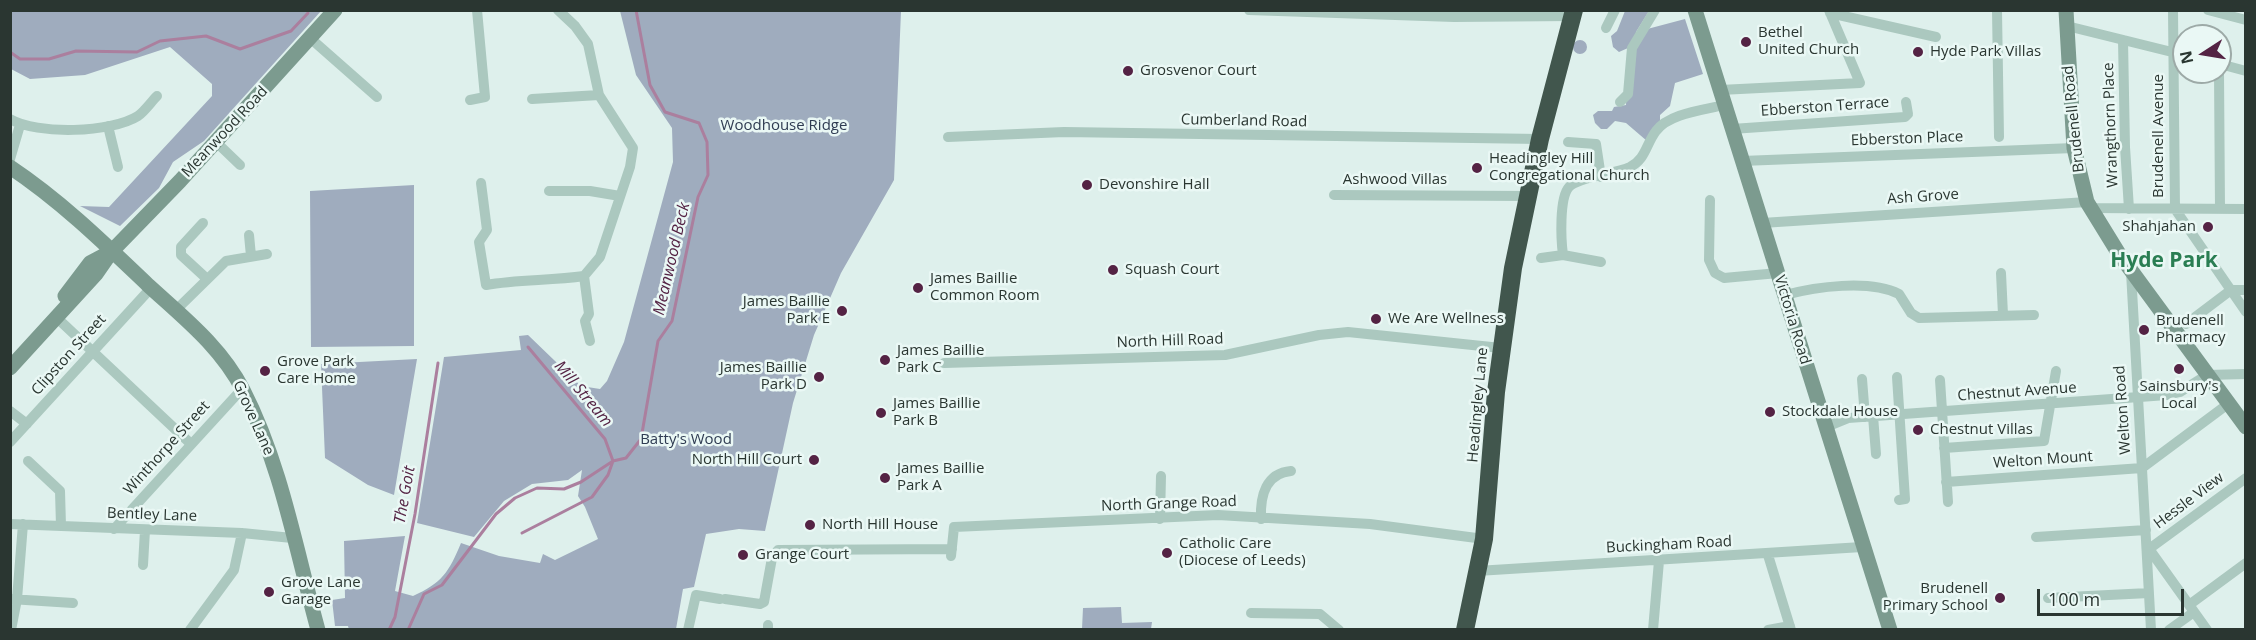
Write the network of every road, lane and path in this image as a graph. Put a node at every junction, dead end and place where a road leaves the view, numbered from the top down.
1 (335, 10) edge
2 (477, 10) edge
3 (558, 10) edge
4 (1249, 10) edge
5 (1615, 10) edge
6 (1655, 10) edge
7 (1695, 10) edge
8 (1997, 10) edge
9 (2208, 10) edge
10 (1276, 11) edge
11 (1829, 12) edge
12 (1573, 13) edge
13 (1485, 14) edge
14 (2066, 18) edge
15 (2246, 20) edge
16 (1606, 28) dead end
17 (1936, 37) dead end
18 (310, 38) junction
19 (2124, 40) junction
20 (2172, 51) edge
21 (2178, 84) edge
22 (2219, 84) edge
23 (600, 95) junction
24 (157, 96) dead end
25 (377, 97) dead end
26 (1722, 98) junction
27 (532, 99) dead end
28 (470, 100) dead end
29 (1620, 102) dead end
30 (1906, 102) dead end
31 (15, 122) edge
32 (108, 126) junction
33 (1732, 129) junction
34 (948, 137) dead end
35 (1999, 137) dead end
36 (1540, 140) junction
37 (215, 141) junction
38 (1568, 142) dead end
39 (2074, 148) junction
40 (10, 159) edge
41 (1742, 161) junction
42 (241, 165) dead end
43 (10, 167) edge
44 (118, 167) dead end
45 (1601, 177) junction
46 (481, 183) dead end
47 (549, 191) dead end
48 (1334, 195) dead end
49 (620, 196) junction
50 (1527, 196) junction
51 (1710, 200) dead end
52 (2089, 205) junction
53 (2129, 209) junction
54 (2175, 209) junction
55 (2220, 209) junction
56 (2246, 209) edge
57 (202, 222) dead end
58 (1762, 223) junction
59 (249, 235) dead end
60 (112, 251) junction
61 (267, 254) dead end
62 (1563, 255) junction
63 (251, 256) junction
64 (1541, 258) dead end
65 (1600, 262) dead end
66 (2131, 272) junction
67 (1778, 273) junction
68 (2001, 273) dead end
69 (584, 276) junction
70 (206, 278) junction
71 (151, 288) junction
72 (2231, 290) junction
73 (2246, 290) edge
74 (1785, 296) junction
75 (176, 310) junction
76 (2246, 312) edge
77 (2003, 315) junction
78 (2034, 315) dead end
79 (57, 316) junction
80 (2186, 324) dead end
81 (590, 341) dead end
82 (1501, 348) junction
83 (93, 351) junction
84 (944, 363) dead end
85 (10, 368) edge
86 (2056, 371) dead end
87 (2246, 374) edge
88 (2207, 375) junction
89 (1897, 377) dead end
90 (1862, 380) dead end
91 (1940, 380) dead end
92 (242, 389) junction
93 (2138, 398) junction
94 (2228, 404) junction
95 (2050, 405) junction
96 (10, 411) edge
97 (1942, 412) junction
98 (1899, 415) junction
99 (1869, 417) junction
100 (27, 424) junction
101 (1826, 428) junction
102 (2246, 428) edge
103 (10, 442) edge
104 (191, 444) junction
105 (1944, 448) junction
106 (1876, 454) dead end
107 (27, 460) dead end
108 (2142, 468) junction
109 (1291, 471) dead end
110 (1161, 476) dead end
111 (2246, 478) edge
112 (1946, 482) junction
113 (1899, 500) dead end
114 (1948, 502) dead end
115 (1160, 519) junction
116 (1261, 519) junction
117 (10, 524) edge
118 (23, 524) junction
119 (61, 526) junction
120 (114, 529) junction
121 (145, 530) junction
122 (2146, 530) junction
123 (242, 532) junction
124 (2036, 537) dead end
125 (292, 538) junction
126 (1485, 539) junction
127 (1862, 547) junction
128 (2148, 547) junction
129 (1768, 555) junction
130 (1659, 561) junction
131 (2246, 563) edge
132 (143, 565) dead end
133 (1478, 571) junction
134 (2149, 593) junction
135 (2048, 598) dead end
136 (14, 599) edge
137 (73, 603) dead end
138 (2192, 608) junction
139 (1251, 613) dead end
140 (1790, 628) edge
141 (11, 630) edge
142 (189, 630) edge
143 (318, 630) edge
144 (688, 630) edge
145 (1339, 630) edge
146 (1466, 630) edge
147 (1653, 630) edge
148 (1768, 630) edge
149 (1890, 630) edge
150 (2151, 630) edge
151 (2169, 630) edge
152 (2206, 630) edge

1 - 18 street, Meanwood Road
2 - 28 street
3 - 23 street
4 - 10 street
5 - 16 street
6 - 29 street
7 - 26 street, Victoria Road
8 - 35 street
9 - 15 street
10 - 13 street
11 - 17 street
11 - 26 street
12 - 13 street
12 - 36 highway, Headingley Lane
14 - 19 street
14 - 39 street, Brudenell Road
18 - 25 street
18 - 37 street, Meanwood Road
19 - 20 street
19 - 53 street, Wrangthorn Place
21 - 54 street, Brudenell Avenue
22 - 55 street
23 - 27 street
23 - 49 street
24 - 32 street
26 - 33 street, Victoria Road
26 - 45 street
30 - 33 street, Ebberston Terrace
31 - 32 street
31 - 40 street
32 - 44 street
33 - 41 street, Victoria Road
34 - 36 street, Cumberland Road
36 - 50 highway, Headingley Lane
37 - 42 street
37 - 60 street, Meanwood Road
38 - 45 street
39 - 41 street, Ebberston Place
39 - 52 street, Brudenell Road
41 - 58 street, Victoria Road
43 - 60 street, Grove Lane
45 - 62 street
46 - 69 street
47 - 49 street
48 - 50 street, Ashwood Villas
49 - 69 street
50 - 82 highway, Headingley Lane
51 - 67 street
52 - 53 street, Ash Grove
52 - 58 street, Ash Grove
52 - 66 street, Brudenell Road
53 - 54 street, Ash Grove
54 - 55 street, Ash Grove
54 - 72 street, Brudenell Avenue
55 - 56 street, Ash Grove
57 - 70 street
58 - 67 street, Victoria Road
59 - 63 street
60 - 71 street, Grove Lane
60 - 79 street, Meanwood Road
61 - 63 street
62 - 64 street
62 - 65 street
63 - 70 street
66 - 88 street, Brudenell Road
66 - 93 street, Welton Road
67 - 74 street, Victoria Road
68 - 77 street
69 - 81 street
70 - 75 street
71 - 75 street, Grove Lane
71 - 83 street, Clipston Street
72 - 73 street
72 - 76 street, Brudenell Avenue
72 - 80 street
74 - 77 street
74 - 101 street, Victoria Road
75 - 92 street, Grove Lane
77 - 78 street
79 - 83 street
79 - 85 street, Meanwood Road
82 - 84 street, North Hill Road
82 - 126 highway, Headingley Lane
83 - 100 street, Clipston Street
83 - 104 street
86 - 95 street
87 - 88 street
88 - 93 street, Chestnut Avenue
88 - 94 street, Brudenell Road
89 - 98 street
90 - 99 street
91 - 97 street
92 - 104 street, Winthorpe Street
92 - 125 street, Grove Lane
93 - 95 street, Chestnut Avenue
93 - 108 street, Welton Road
94 - 102 street, Brudenell Road
94 - 108 street
95 - 97 street, Chestnut Avenue
95 - 105 street
96 - 100 street
97 - 98 street, Chestnut Avenue
97 - 105 street
98 - 99 street, Chestnut Avenue
98 - 113 street
99 - 101 street, Chestnut Avenue
99 - 106 street
100 - 103 street, Clipston Street
101 - 127 street, Victoria Road
104 - 120 street, Winthorpe Street
105 - 112 street
107 - 119 street
108 - 112 street, Welton Mount
108 - 122 street, Welton Road
109 - 116 street
110 - 115 street
111 - 128 street, Hessle View
112 - 114 street
115 - 116 street, North Grange Road
115 - 144 street, North Grange Road
116 - 126 street, North Grange Road
117 - 118 street, Bentley Lane
118 - 119 street, Bentley Lane
118 - 136 street
119 - 120 street, Bentley Lane
120 - 121 street, Bentley Lane
121 - 123 street, Bentley Lane
121 - 132 street
122 - 124 street
122 - 128 street, Welton Road
123 - 125 street, Bentley Lane
123 - 142 street
125 - 143 street, Grove Lane
126 - 133 highway, Headingley Lane
127 - 129 street, Buckingham Road
127 - 149 street, Victoria Road
128 - 134 street, Welton Road
128 - 138 street
129 - 130 street, Buckingham Road
129 - 140 street
130 - 133 street, Buckingham Road
130 - 147 street
131 - 138 street
133 - 146 highway, Headingley Lane
134 - 135 street
134 - 150 street, Welton Road
136 - 137 street
136 - 141 street
138 - 151 street
138 - 152 street
139 - 145 street
140 - 148 street

